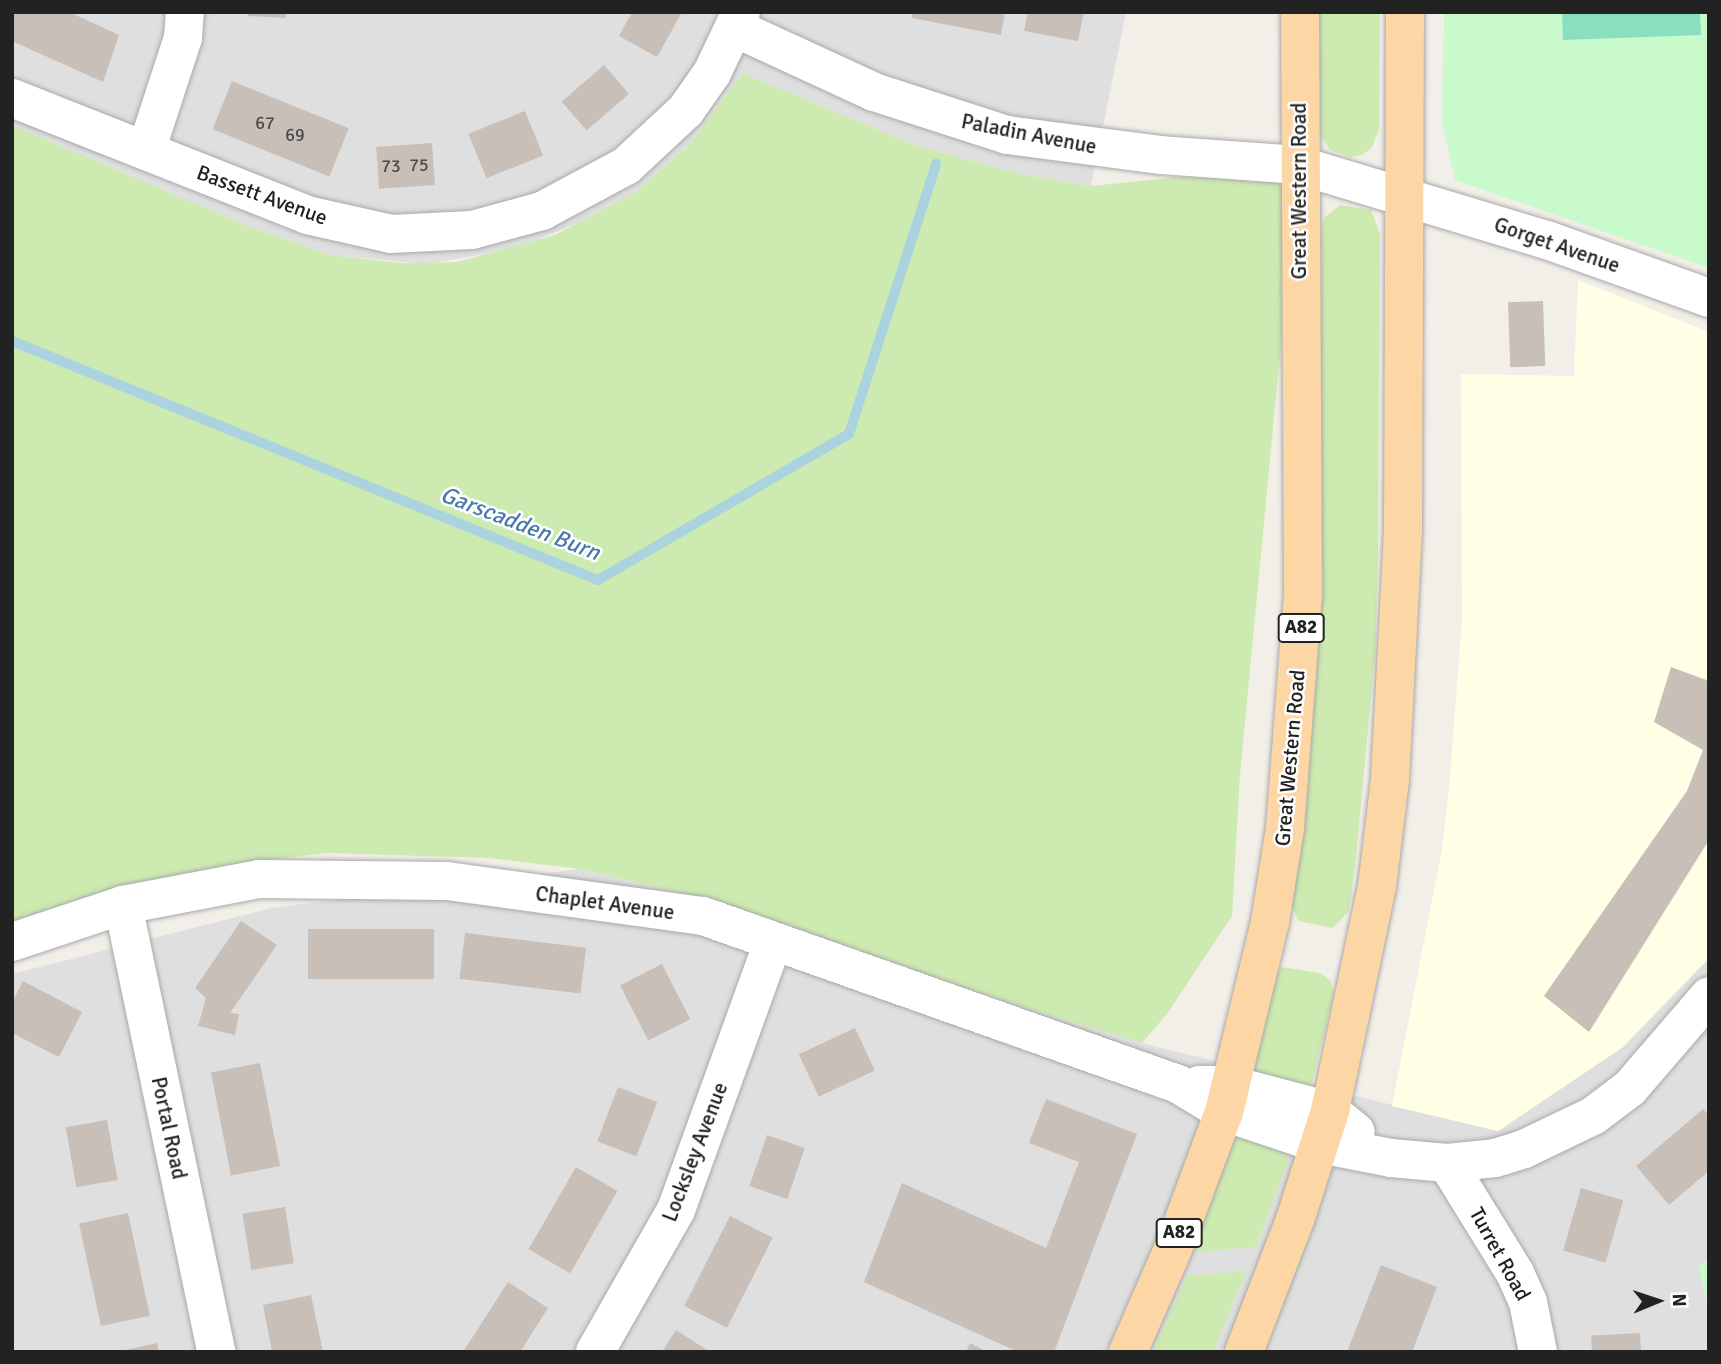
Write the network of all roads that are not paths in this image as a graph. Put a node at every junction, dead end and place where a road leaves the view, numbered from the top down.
1 (185, 12) edge
2 (1300, 12) edge
3 (1405, 12) edge
4 (738, 20) edge
5 (12, 98) edge
6 (146, 151) junction
7 (1298, 165) junction
8 (1404, 196) junction
9 (1709, 298) edge
10 (123, 905) junction
11 (12, 942) edge
12 (774, 942) junction
13 (1709, 996) edge
14 (1228, 1099) junction
15 (1325, 1128) junction
16 (1447, 1163) junction
17 (216, 1352) edge
18 (594, 1352) edge
19 (1128, 1352) edge
20 (1244, 1352) edge
21 (1538, 1352) edge

1 - 6 street
2 - 7 main road, Great Western Road / A82
3 - 8 main road
4 - 6 street, Bassett Avenue
4 - 7 street, Paladin Avenue
5 - 6 street, Bassett Avenue
7 - 8 street, Paladin Avenue
7 - 14 main road, Great Western Road / A82
8 - 9 street, Gorget Avenue
8 - 15 main road
10 - 11 street, Chaplet Avenue
10 - 12 street, Chaplet Avenue
10 - 17 street, Portal Road
12 - 14 street, Chaplet Avenue
12 - 18 street, Locksley Avenue
13 - 16 street
14 - 15 street, Chaplet Avenue
14 - 19 main road, Great Western Road / A82
15 - 16 street
15 - 20 main road
16 - 21 street, Turret Road

